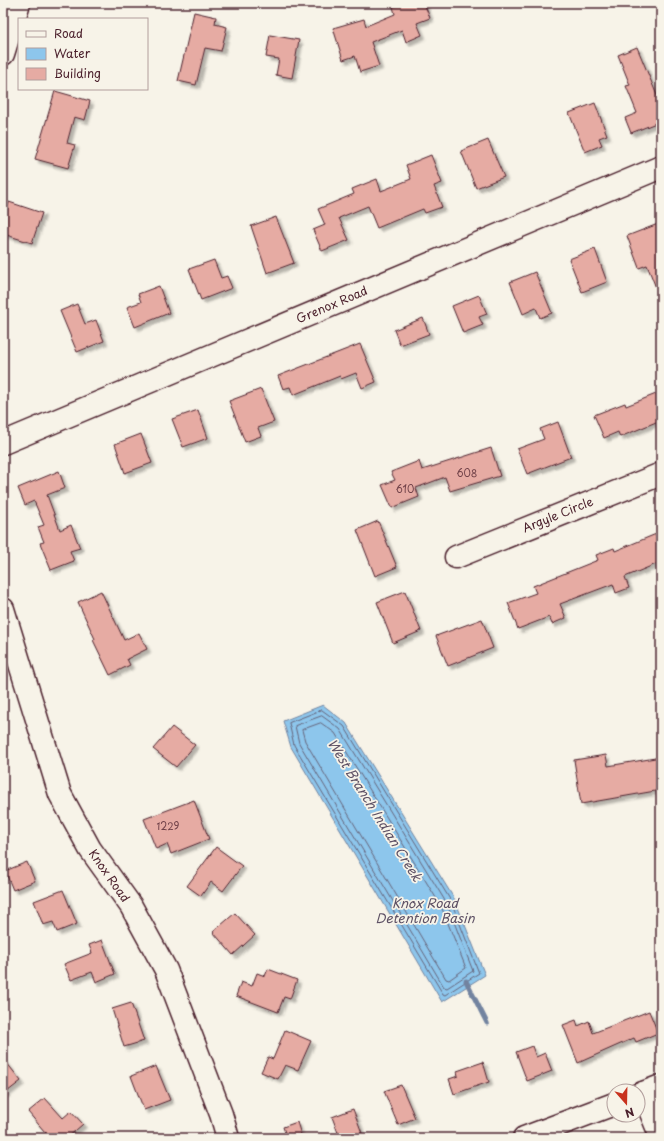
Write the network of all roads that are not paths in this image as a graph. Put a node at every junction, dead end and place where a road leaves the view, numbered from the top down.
1 (20, 3) edge
2 (3, 54) edge
3 (661, 168) edge
4 (3, 443) edge
5 (661, 474) edge
6 (456, 557) dead end
7 (3, 609) edge
8 (647, 1091) edge
9 (606, 1107) edge
10 (661, 1137) edge
11 (228, 1138) edge
12 (524, 1138) edge

1 - 2 street
3 - 4 street, Grenox Road
5 - 6 street, Argyle Circle
7 - 11 street, Knox Road
8 - 10 street
9 - 12 street

